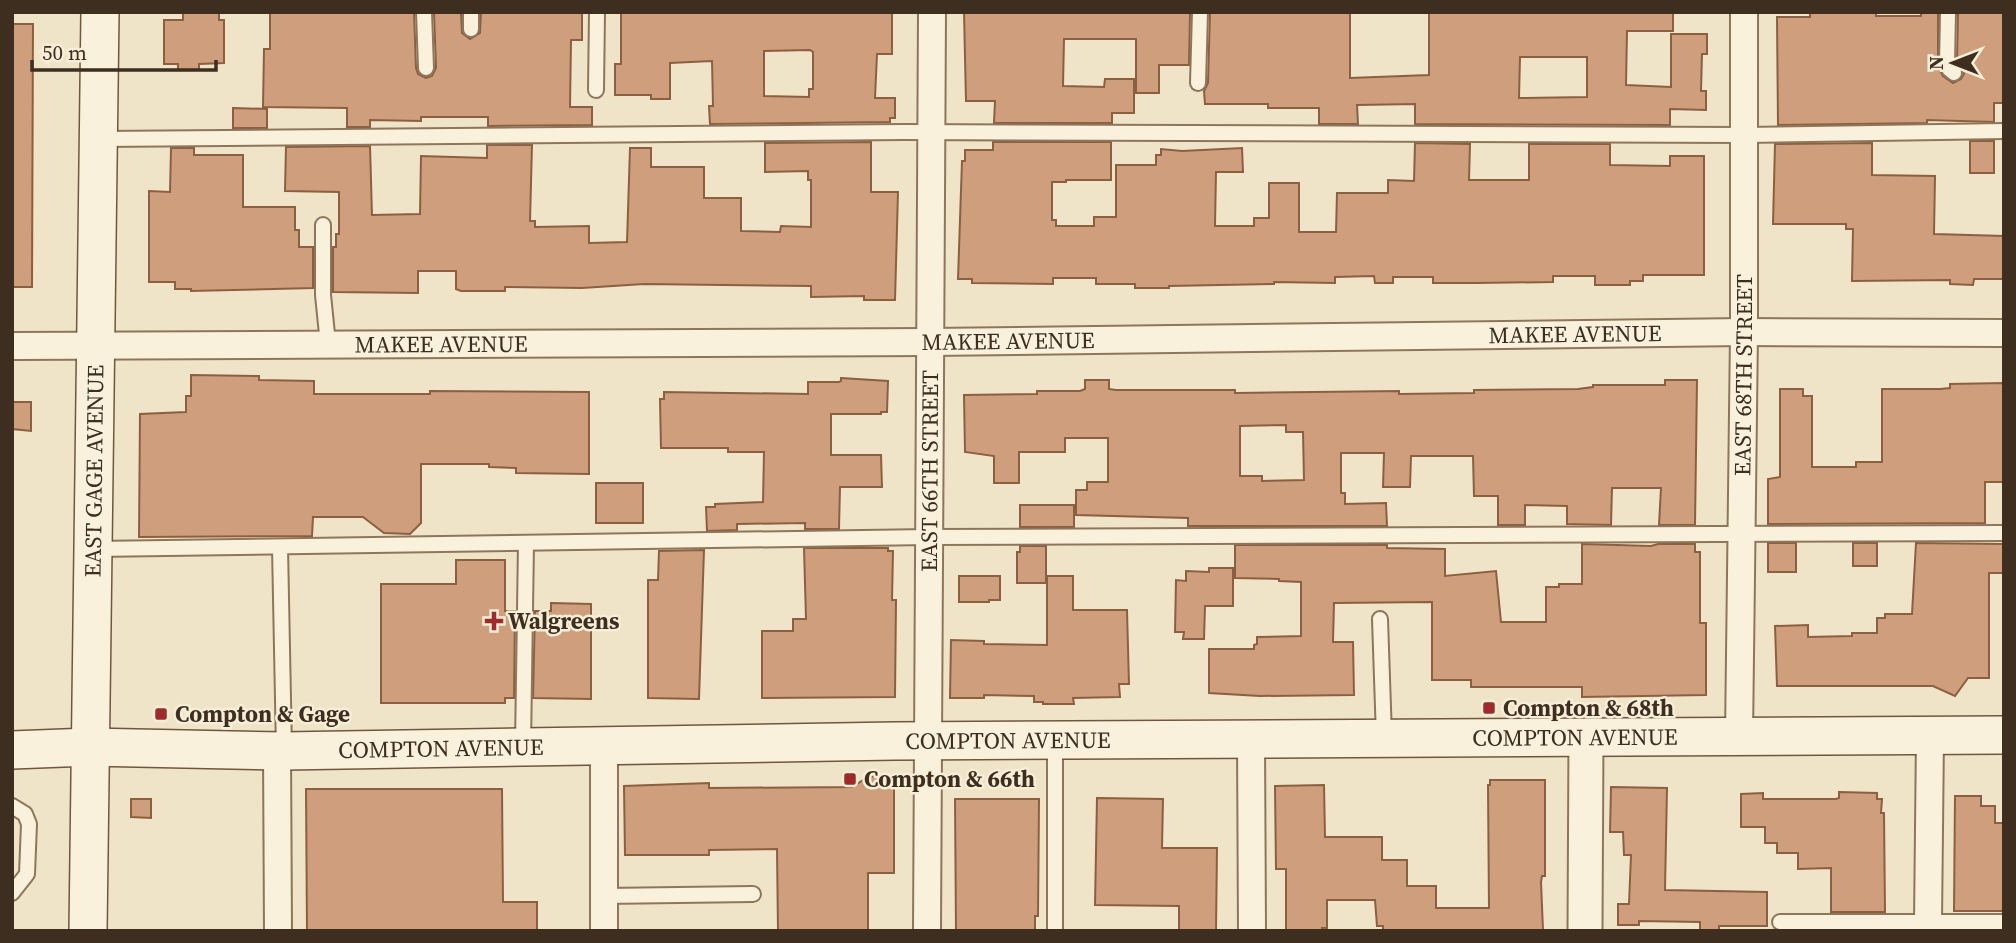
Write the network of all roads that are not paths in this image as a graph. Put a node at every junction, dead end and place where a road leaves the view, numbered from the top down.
1 (100, 12) edge
2 (424, 12) edge
3 (471, 12) edge
4 (597, 12) edge
5 (932, 12) edge
6 (1200, 12) edge
7 (1744, 12) edge
8 (1948, 12) edge
9 (471, 29) dead end
10 (426, 68) dead end
11 (1954, 73) dead end
12 (1198, 83) dead end
13 (596, 90) dead end
14 (2004, 131) edge
15 (931, 132) junction
16 (1744, 135) junction
17 (98, 139) junction
18 (323, 225) dead end
19 (1744, 332) junction
20 (2004, 333) edge
21 (930, 342) junction
22 (12, 345) edge
23 (95, 345) junction
24 (328, 345) junction
25 (2004, 533) edge
26 (1742, 536) junction
27 (929, 537) junction
28 (526, 543) junction
29 (280, 547) junction
30 (92, 549) junction
31 (1380, 619) dead end
32 (1930, 735) junction
33 (2004, 735) edge
34 (1740, 737) junction
35 (1586, 738) junction
36 (1251, 739) junction
37 (1384, 739) junction
38 (1055, 740) junction
39 (928, 741) junction
40 (604, 744) junction
41 (523, 746) junction
42 (89, 747) junction
43 (12, 750) edge
44 (280, 751) junction
45 (12, 806) edge
46 (12, 892) edge
47 (753, 894) dead end
48 (604, 896) junction
49 (1780, 922) dead end
50 (2004, 922) edge
51 (1927, 927) edge
52 (88, 931) edge
53 (278, 931) edge
54 (604, 931) edge
55 (927, 931) edge
56 (1055, 931) edge
57 (1252, 931) edge
58 (1585, 931) edge

1 - 17 main road, EAST GAGE AVENUE
2 - 10 lane
3 - 9 lane
4 - 13 lane
5 - 15 street, EAST 66TH STREET
6 - 12 lane
7 - 16 street, EAST 68TH STREET
8 - 11 lane
14 - 16 lane
15 - 16 lane
15 - 17 lane
15 - 21 street, EAST 66TH STREET
16 - 19 street, EAST 68TH STREET
17 - 23 main road, EAST GAGE AVENUE
18 - 24 lane
19 - 20 street, MAKEE AVENUE
19 - 21 street, MAKEE AVENUE
19 - 26 street, EAST 68TH STREET
21 - 24 street, MAKEE AVENUE
21 - 27 street, EAST 66TH STREET
22 - 23 street, MAKEE AVENUE
23 - 24 street, MAKEE AVENUE
23 - 30 main road, EAST GAGE AVENUE
25 - 26 lane
26 - 27 lane
26 - 34 street, EAST 68TH STREET
27 - 28 lane
27 - 39 street, EAST 66TH STREET
28 - 29 lane
28 - 41 lane
29 - 30 lane
29 - 44 lane
30 - 42 main road, EAST GAGE AVENUE
31 - 37 lane
32 - 33 main road, COMPTON AVENUE
32 - 34 main road, COMPTON AVENUE
32 - 51 street
34 - 35 main road, COMPTON AVENUE
35 - 37 main road, COMPTON AVENUE
35 - 58 street
36 - 37 main road, COMPTON AVENUE
36 - 38 main road, COMPTON AVENUE
36 - 57 street
38 - 39 main road, COMPTON AVENUE
38 - 56 lane
39 - 40 main road, COMPTON AVENUE
39 - 55 street, EAST 66TH STREET
40 - 41 main road, COMPTON AVENUE
40 - 48 street
41 - 44 main road, COMPTON AVENUE
42 - 43 main road, COMPTON AVENUE
42 - 44 main road, COMPTON AVENUE
42 - 52 main road, EAST GAGE AVENUE
44 - 53 street
45 - 46 lane
47 - 48 lane
48 - 54 street
49 - 51 lane
50 - 51 lane

